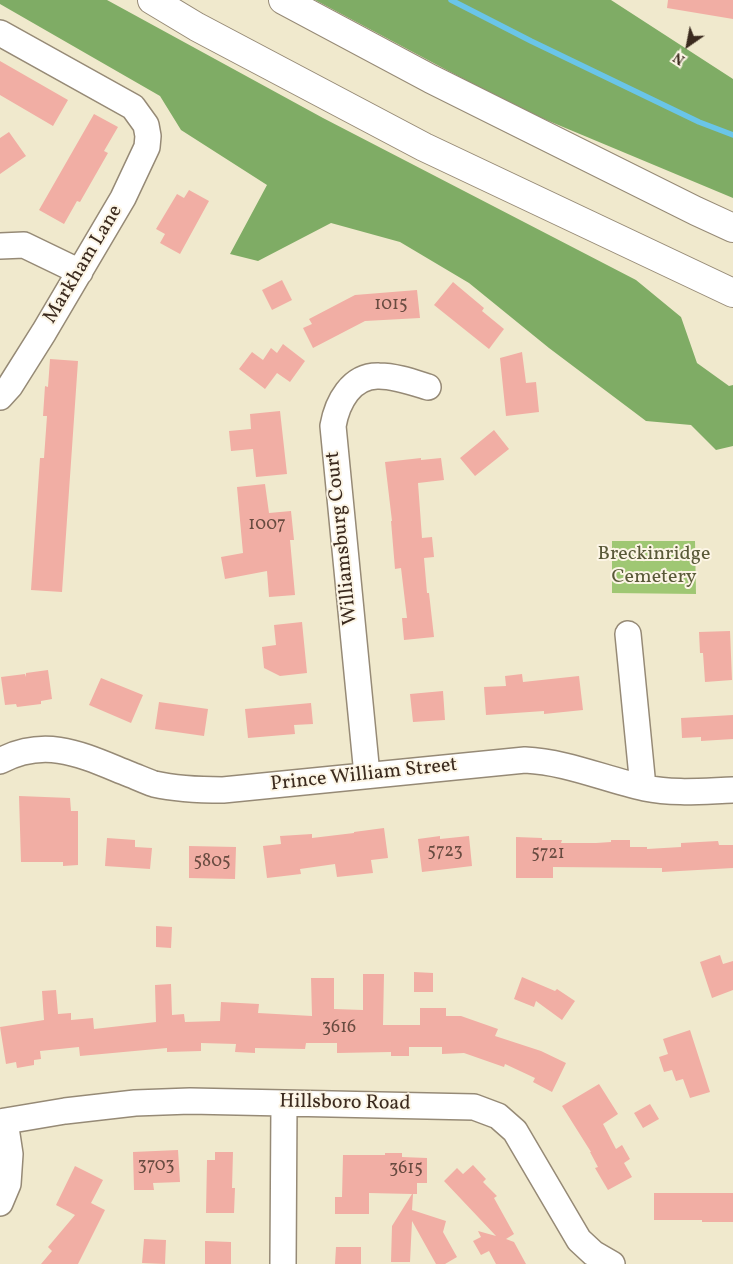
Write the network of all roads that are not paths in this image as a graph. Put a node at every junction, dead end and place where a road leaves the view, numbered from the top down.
1 (152, 0) edge
2 (283, 0) edge
3 (0, 33) edge
4 (733, 228) edge
5 (0, 246) edge
6 (80, 272) junction
7 (733, 294) edge
8 (428, 387) dead end
9 (0, 397) edge
10 (628, 634) dead end
11 (0, 761) edge
12 (367, 775) junction
13 (643, 788) junction
14 (733, 790) edge
15 (284, 1103) junction
16 (3, 1122) edge
17 (0, 1203) edge
18 (283, 1264) edge
19 (612, 1264) edge

1 - 7 highway
2 - 4 highway
3 - 6 street, Markham Lane
5 - 6 street
6 - 9 street, Markham Lane
8 - 12 street, Williamsburg Court
10 - 13 street
11 - 12 street, Prince William Street
12 - 13 street, Prince William Street
13 - 14 street, Prince William Street
15 - 16 street, Hillsboro Road
15 - 18 street
15 - 19 street, Hillsboro Road
16 - 17 street

